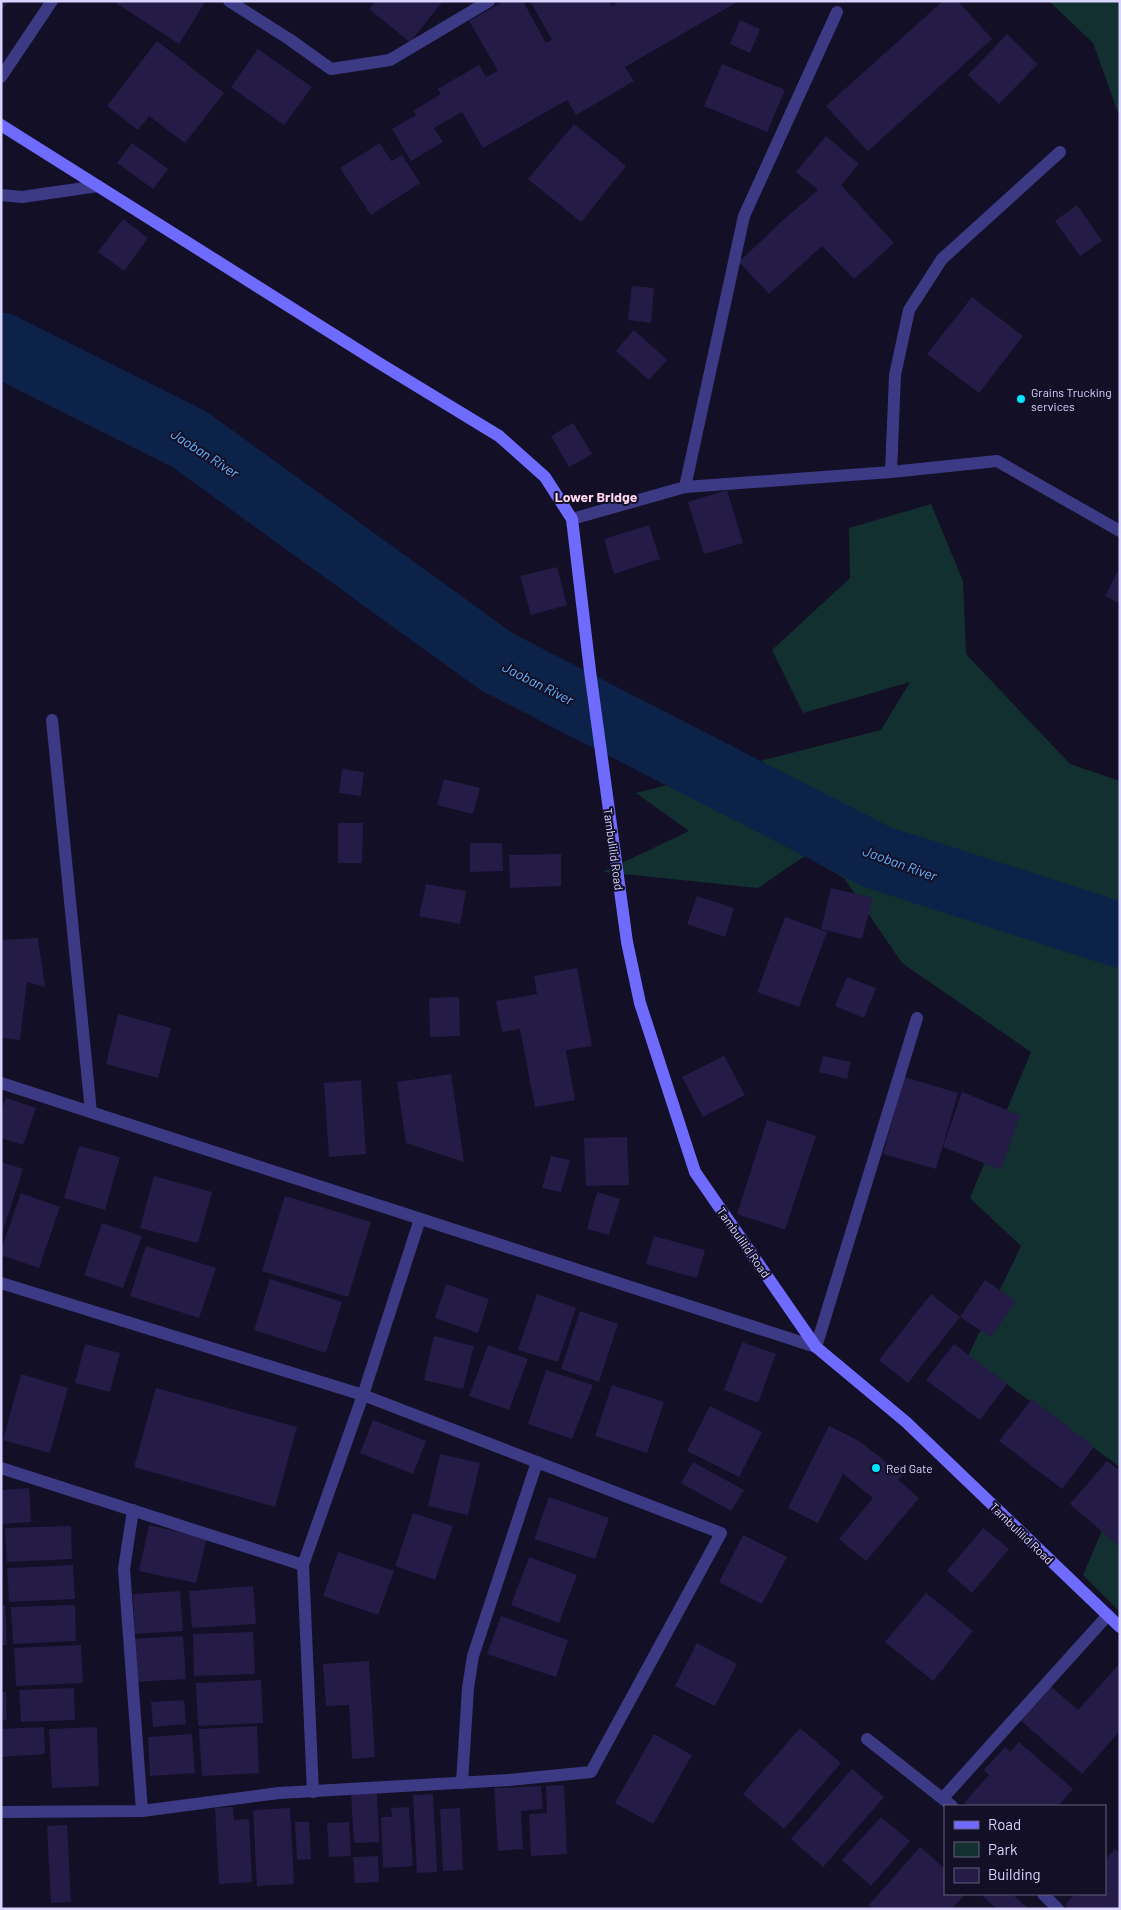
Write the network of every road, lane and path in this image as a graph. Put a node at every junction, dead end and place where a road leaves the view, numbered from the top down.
1 (52, 1) edge
2 (229, 1) edge
3 (481, 3) edge
4 (837, 12) dead end
5 (1, 77) edge
6 (1, 124) edge
7 (1060, 152) dead end
8 (98, 186) junction
9 (1, 195) edge
10 (891, 472) junction
11 (684, 487) junction
12 (572, 519) junction
13 (1120, 531) edge
14 (52, 720) dead end
15 (917, 1018) dead end
16 (1, 1083) edge
17 (91, 1112) junction
18 (420, 1219) junction
19 (1, 1283) edge
20 (816, 1346) junction
21 (363, 1395) junction
22 (537, 1462) junction
23 (1, 1468) edge
24 (133, 1510) junction
25 (303, 1565) junction
26 (1108, 1615) junction
27 (1120, 1626) edge
28 (867, 1739) dead end
29 (462, 1783) junction
30 (313, 1792) junction
31 (948, 1802) edge
32 (142, 1811) junction
33 (1, 1812) edge
34 (1044, 1895) edge
35 (1058, 1909) edge

1 - 5 street
2 - 3 street
4 - 11 street
6 - 8 street
7 - 10 street
8 - 9 street
8 - 12 street
10 - 11 street
10 - 13 street
11 - 12 street
12 - 20 street, Tambulilid Road
14 - 17 street
15 - 20 street
16 - 17 street
17 - 18 street
18 - 20 street
18 - 21 street
19 - 21 street
20 - 26 street, Tambulilid Road
21 - 22 street
21 - 25 street
22 - 29 street
22 - 29 street
23 - 24 street
24 - 25 street
24 - 32 street
25 - 30 street
26 - 27 street, Tambulilid Road
26 - 31 street
28 - 31 street
29 - 30 street
30 - 32 street
32 - 33 street
34 - 35 street

